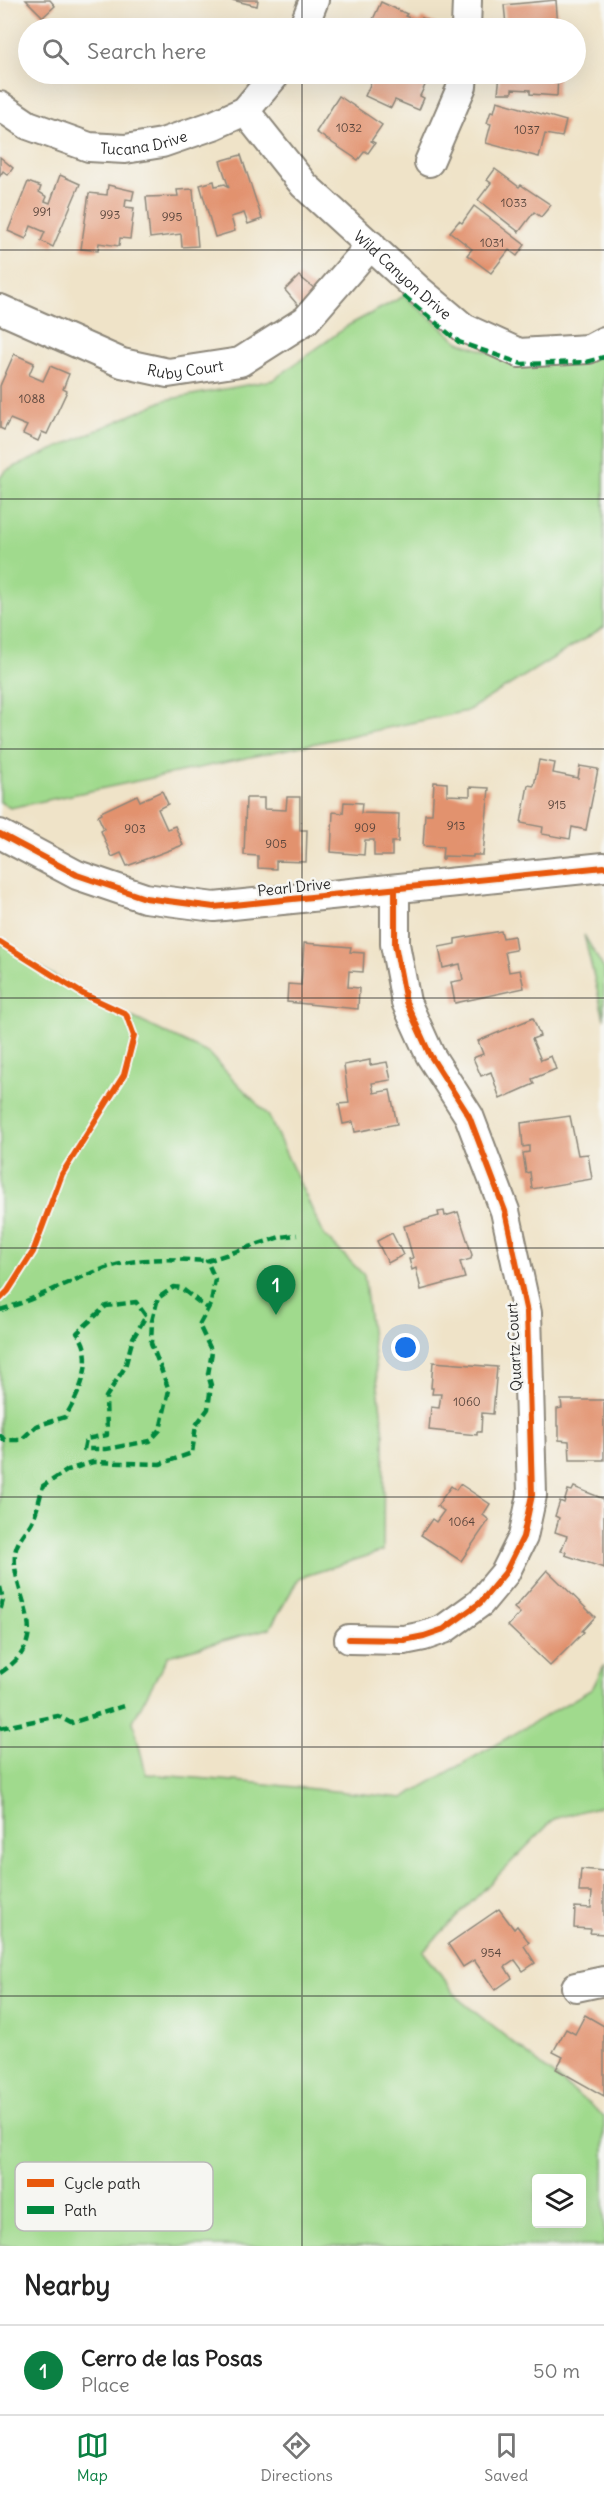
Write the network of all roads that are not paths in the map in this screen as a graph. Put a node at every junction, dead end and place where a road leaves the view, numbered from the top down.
1 (314, 0) edge
2 (466, 0) edge
3 (307, 18) edge
4 (466, 18) edge
5 (268, 84) edge
6 (462, 84) edge
7 (0, 106) edge
8 (245, 111) junction
9 (429, 162) dead end
10 (371, 245) junction
11 (0, 309) edge
12 (604, 341) edge
13 (0, 834) edge
14 (604, 867) edge
15 (395, 890) junction
16 (350, 1639) dead end
17 (604, 1982) edge
18 (576, 1987) dead end

1 - 3 street
2 - 4 street
5 - 8 street, Tucana Drive
6 - 9 street
7 - 8 street, Tucana Drive
8 - 10 street, Wild Canyon Drive
10 - 11 street, Ruby Court
10 - 12 street, Wild Canyon Drive
13 - 15 street, Pearl Drive
14 - 15 street, Pearl Drive
15 - 16 street, Quartz Court
17 - 18 street

